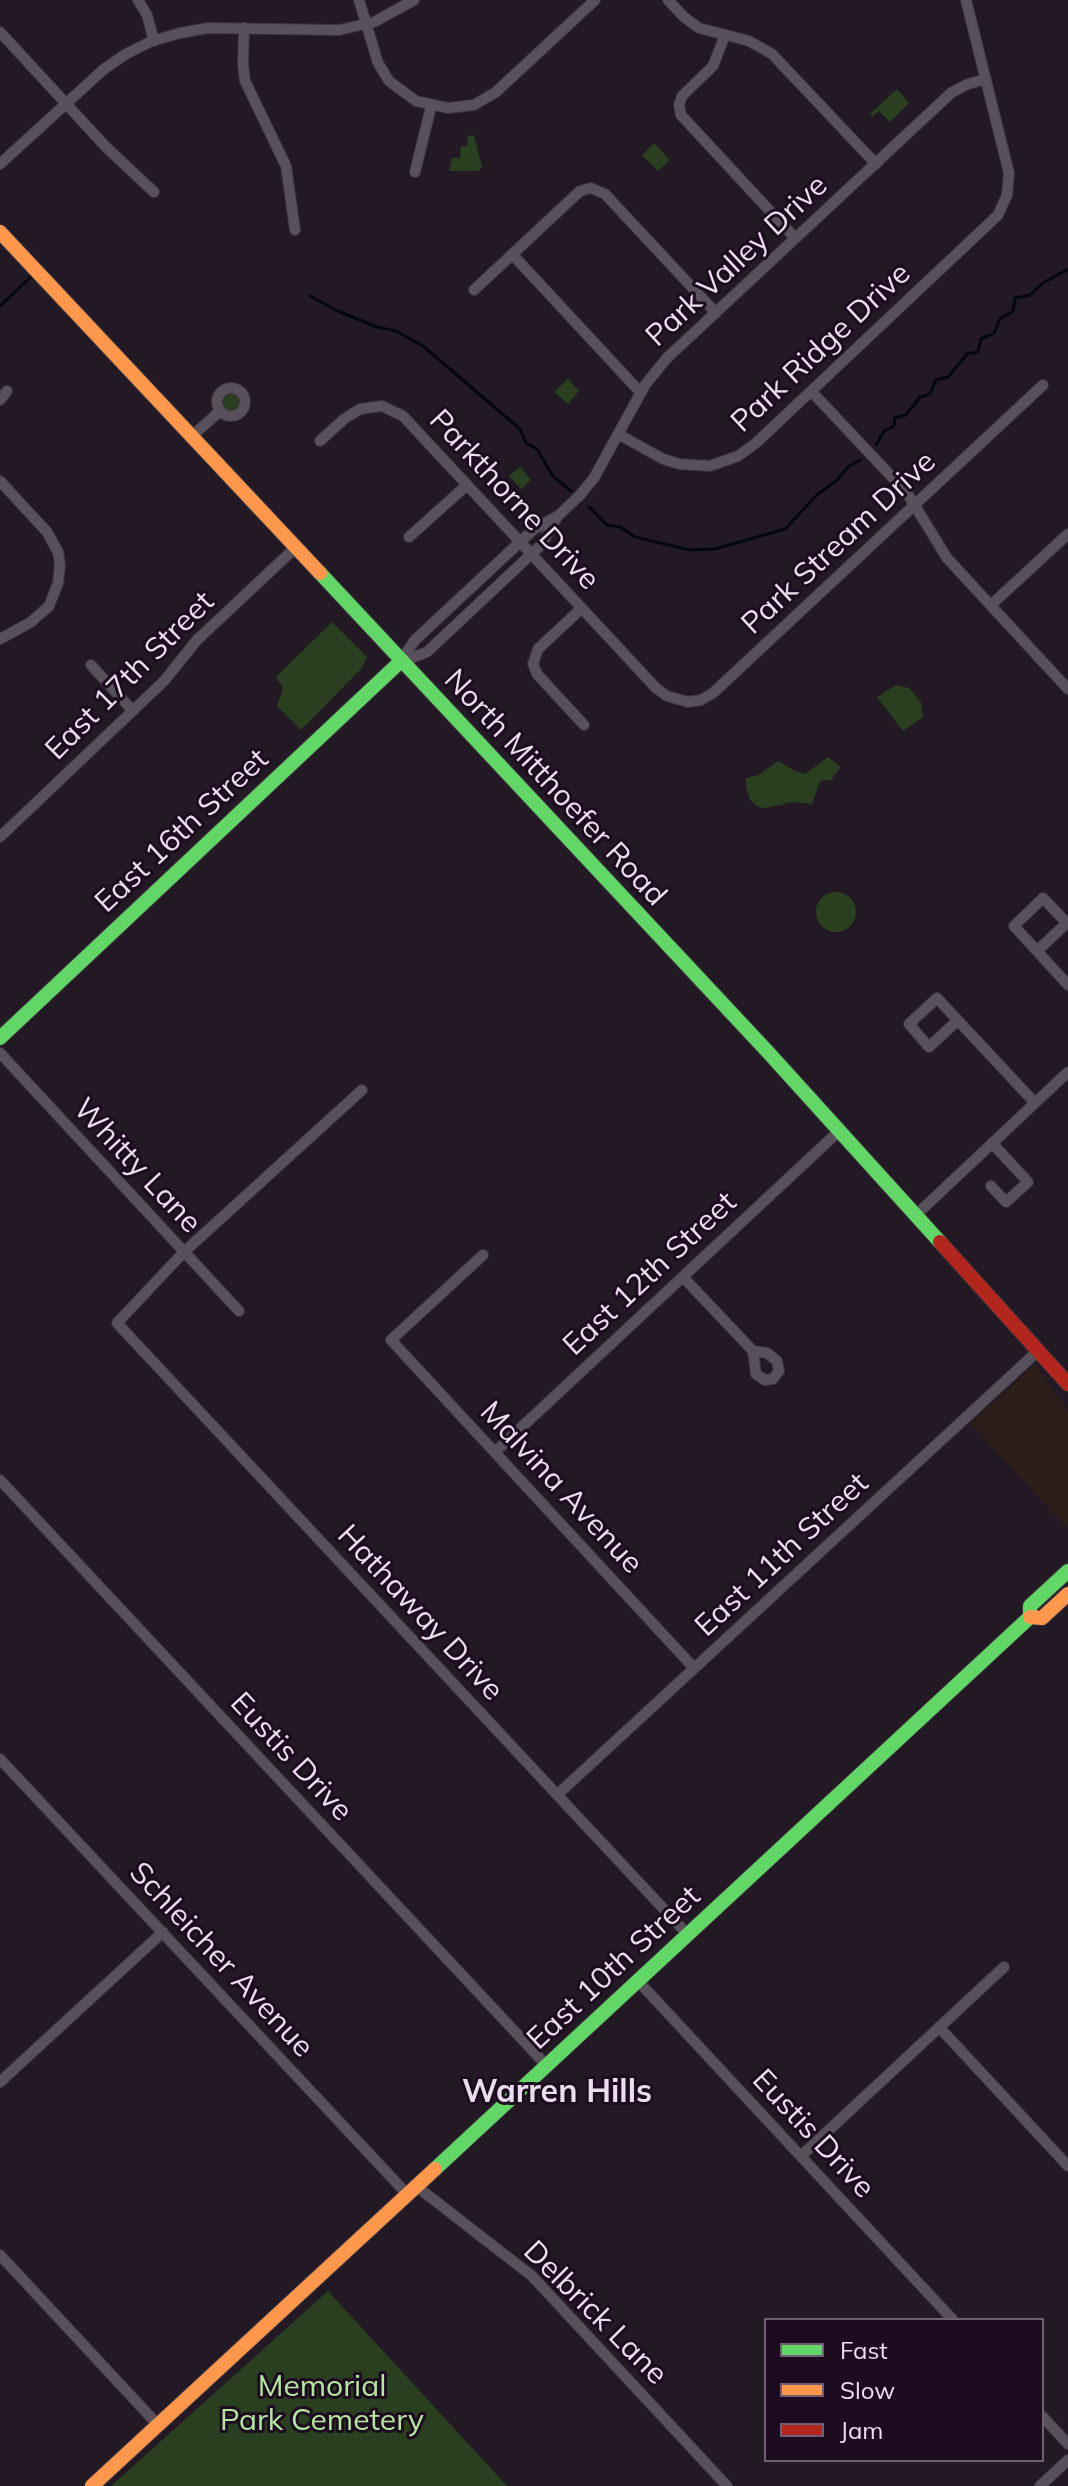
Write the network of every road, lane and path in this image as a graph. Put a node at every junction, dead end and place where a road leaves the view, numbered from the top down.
1 (138, 0) edge
2 (359, 0) edge
3 (414, 0) edge
4 (595, 0) edge
5 (668, 0) edge
6 (966, 0) edge
7 (366, 24) junction
8 (244, 28) junction
9 (0, 32) edge
10 (725, 35) junction
11 (154, 41) junction
12 (986, 79) junction
13 (65, 103) junction
14 (431, 107) junction
15 (0, 164) edge
16 (876, 164) junction
17 (415, 172) dead end
18 (154, 192) dead end
19 (295, 230) dead end
20 (0, 232) edge
21 (795, 238) junction
22 (512, 254) junction
23 (474, 290) dead end
24 (716, 313) junction
25 (1043, 385) dead end
26 (811, 391) junction
27 (641, 393) junction
28 (220, 411) dead end
29 (618, 434) junction
30 (191, 437) junction
31 (320, 441) dead end
32 (0, 481) edge
33 (467, 485) junction
34 (915, 505) junction
35 (558, 516) junction
36 (1068, 534) edge
37 (409, 537) dead end
38 (520, 542) junction
39 (294, 549) junction
40 (532, 554) junction
41 (991, 605) junction
42 (582, 608) junction
43 (0, 639) edge
44 (400, 662) junction
45 (91, 665) dead end
46 (656, 688) joint
47 (1068, 689) edge
48 (133, 711) junction
49 (584, 725) dead end
50 (0, 837) edge
51 (1037, 951) junction
52 (1068, 985) edge
53 (957, 1021) junction
54 (0, 1038) edge
55 (0, 1053) edge
56 (1068, 1072) edge
57 (362, 1090) dead end
58 (1035, 1103) junction
59 (838, 1132) junction
60 (992, 1143) junction
61 (991, 1186) dead end
62 (916, 1215) junction
63 (184, 1252) junction
64 (483, 1255) dead end
65 (683, 1277) junction
66 (239, 1311) dead end
67 (1039, 1350) junction
68 (753, 1351) dead end
69 (1068, 1384) edge
70 (495, 1452) junction
71 (0, 1480) edge
72 (1068, 1571) edge
73 (1068, 1594) edge
74 (1030, 1617) junction
75 (694, 1668) junction
76 (0, 1759) edge
77 (557, 1795) junction
78 (163, 1932) junction
79 (688, 1935) junction
80 (1004, 1967) dead end
81 (638, 1981) junction
82 (939, 2027) junction
83 (547, 2066) junction
84 (0, 2082) edge
85 (801, 2156) junction
86 (1068, 2166) edge
87 (412, 2190) junction
88 (0, 2255) edge
89 (951, 2318) edge
90 (1044, 2418) edge
91 (158, 2425) junction
92 (1068, 2444) edge
93 (1068, 2460) edge
94 (92, 2486) edge
95 (727, 2486) edge
96 (1040, 2486) edge

1 - 11 street
2 - 7 street
3 - 7 street
4 - 14 street
5 - 10 street
6 - 12 street
7 - 8 street
7 - 14 street
8 - 11 street
8 - 19 street
9 - 13 street
10 - 16 street
10 - 21 street
11 - 13 street
12 - 16 street, Park Valley Drive
12 - 26 street, Park Ridge Drive
13 - 15 street
13 - 18 street
14 - 17 street
16 - 21 street, Park Valley Drive
20 - 30 main road, North Mitthoefer Road
21 - 24 street, Park Valley Drive
22 - 23 street
22 - 24 street
22 - 27 street
24 - 27 street, Park Valley Drive
25 - 34 street, Park Stream Drive
26 - 29 street, Park Ridge Drive
26 - 34 street
27 - 29 street, Park Valley Drive
28 - 30 street
29 - 35 street, Park Valley Drive
30 - 39 main road, North Mitthoefer Road
31 - 33 street, Parkthorne Drive
32 - 43 street
33 - 37 street
33 - 38 street, Parkthorne Drive
34 - 41 street
34 - 46 street, Park Stream Drive
35 - 38 street, Park Valley Drive
35 - 40 street, Park Valley Drive
36 - 41 street
38 - 40 street, Parkthorne Drive
38 - 44 street, Park Valley Drive
39 - 44 main road, North Mitthoefer Road
39 - 48 street, East 17th Street
40 - 42 street, Parkthorne Drive
40 - 44 street, Park Valley Drive
41 - 47 street
42 - 46 street, Parkthorne Drive
42 - 49 street
44 - 54 main road, East 16th Street
44 - 59 main road, North Mitthoefer Road
45 - 48 street
48 - 50 street, East 17th Street
51 - 51 street
51 - 52 street
53 - 53 street
53 - 58 street
55 - 63 street, Whitty Lane
56 - 58 street
57 - 63 street
58 - 60 street
59 - 62 main road, North Mitthoefer Road
59 - 65 street, East 12th Street
60 - 61 street
60 - 62 street
62 - 67 main road, North Mitthoefer Road
63 - 66 street, Whitty Lane
63 - 77 street, Hathaway Drive
64 - 70 street, Malvina Avenue
65 - 68 street
65 - 70 street, East 12th Street
67 - 69 main road, North Mitthoefer Road
67 - 75 street, East 11th Street
70 - 75 street, Malvina Avenue
71 - 83 street, Eustis Drive
72 - 74 main road, East 10th Street
73 - 74 main road, East 10th Street
74 - 79 main road, East 10th Street
75 - 77 street, East 11th Street
76 - 78 street, Schleicher Avenue
77 - 79 street, Hathaway Drive
78 - 84 street
78 - 87 street, Schleicher Avenue
79 - 81 main road, East 10th Street
80 - 82 street
81 - 83 main road, East 10th Street
81 - 85 street, Eustis Drive
82 - 85 street
82 - 86 street
83 - 87 main road, East 10th Street
85 - 89 street, Eustis Drive
87 - 91 main road, East 10th Street
87 - 95 street, Delbrick Lane
88 - 91 street
90 - 92 street
91 - 94 main road, East 10th Street
93 - 96 street

